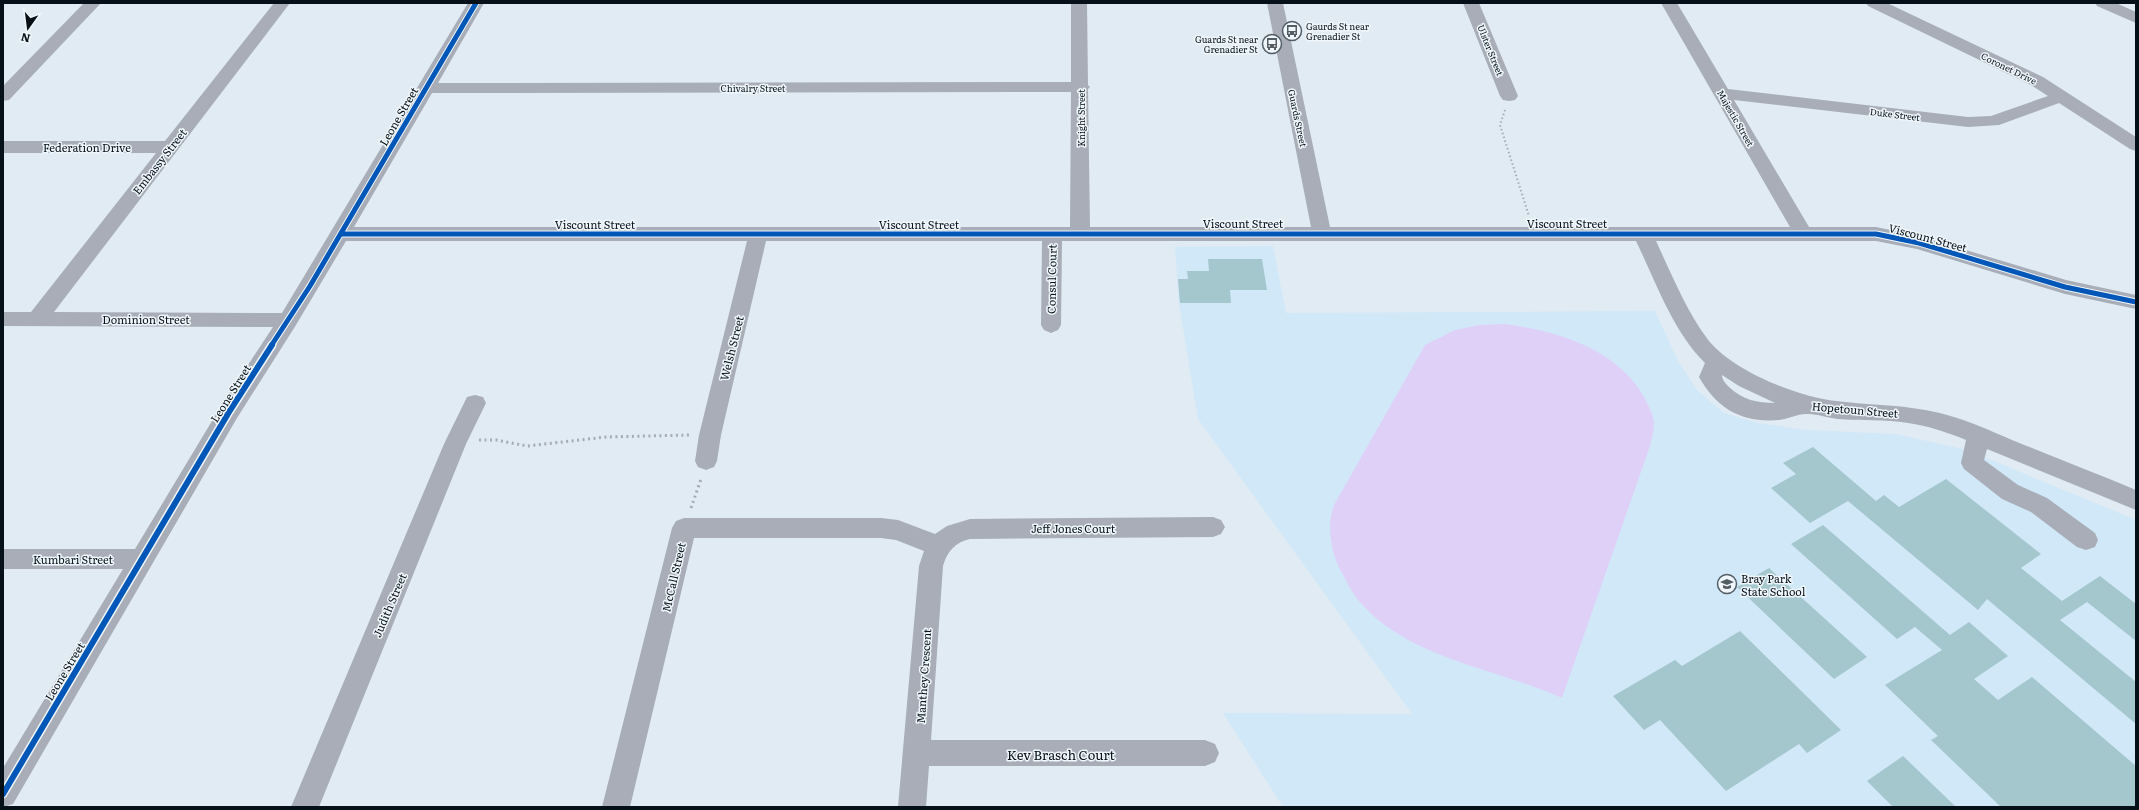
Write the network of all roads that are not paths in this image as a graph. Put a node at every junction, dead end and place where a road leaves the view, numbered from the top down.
1 (92, 3) edge
2 (282, 3) edge
3 (476, 3) edge
4 (1079, 3) edge
5 (1275, 3) edge
6 (1471, 3) edge
7 (1669, 3) edge
8 (1874, 3) edge
9 (2103, 3) edge
10 (2136, 18) edge
11 (1081, 87) junction
12 (426, 88) junction
13 (1723, 94) junction
14 (3, 96) edge
15 (1509, 96) road end
16 (2063, 96) junction
17 (2136, 145) edge
18 (3, 147) edge
19 (170, 147) junction
20 (1322, 233) junction
21 (1803, 233) junction
22 (341, 234) junction
23 (758, 234) junction
24 (1052, 234) junction
25 (1080, 234) junction
26 (1643, 234) junction
27 (2136, 302) edge
28 (37, 318) junction
29 (3, 319) edge
30 (289, 320) junction
31 (1051, 325) dead end
32 (475, 403) dead end
33 (1978, 436) junction
34 (706, 461) road end
35 (2136, 500) edge
36 (1213, 527) dead end
37 (2086, 540) dead end
38 (940, 546) junction
39 (3, 559) edge
40 (142, 559) junction
41 (917, 753) junction
42 (1205, 753) dead end
43 (3, 794) edge
44 (305, 807) edge
45 (616, 807) edge
46 (912, 807) edge

1 - 14 street
2 - 19 street, Embassy Street
3 - 12 street, Leone Street
4 - 11 street, Knight Street
5 - 20 street, Guards Street
6 - 15 street, Ulster Street
7 - 13 street, Majestic Street
8 - 16 street, Coronet Drive
9 - 10 street
11 - 12 street, Chivalry Street
11 - 25 street, Knight Street
12 - 22 street, Leone Street
13 - 16 street, Duke Street
13 - 21 street, Majestic Street
16 - 17 street, Coronet Drive
18 - 19 street, Federation Drive
19 - 28 street, Embassy Street
20 - 25 street, Viscount Street
20 - 26 street, Viscount Street
21 - 26 street, Viscount Street
21 - 27 street, Viscount Street
22 - 23 street, Viscount Street
22 - 30 street, Leone Street
23 - 24 street, Viscount Street
23 - 34 street, Welsh Street
24 - 25 street, Viscount Street
24 - 31 street, Consul Court
26 - 33 street, Hopetoun Street
28 - 29 street, Dominion Street
28 - 30 street, Dominion Street
30 - 40 street, Leone Street
32 - 44 street, Judith Street
33 - 35 street, Hopetoun Street
33 - 37 street
36 - 38 street, Jeff Jones Court
38 - 41 street, Manthey Crescent
38 - 45 street, McCall Street
39 - 40 street, Kumbari Street
40 - 43 street, Leone Street
41 - 42 street, Kev Brasch Court
41 - 46 street, Manthey Crescent

